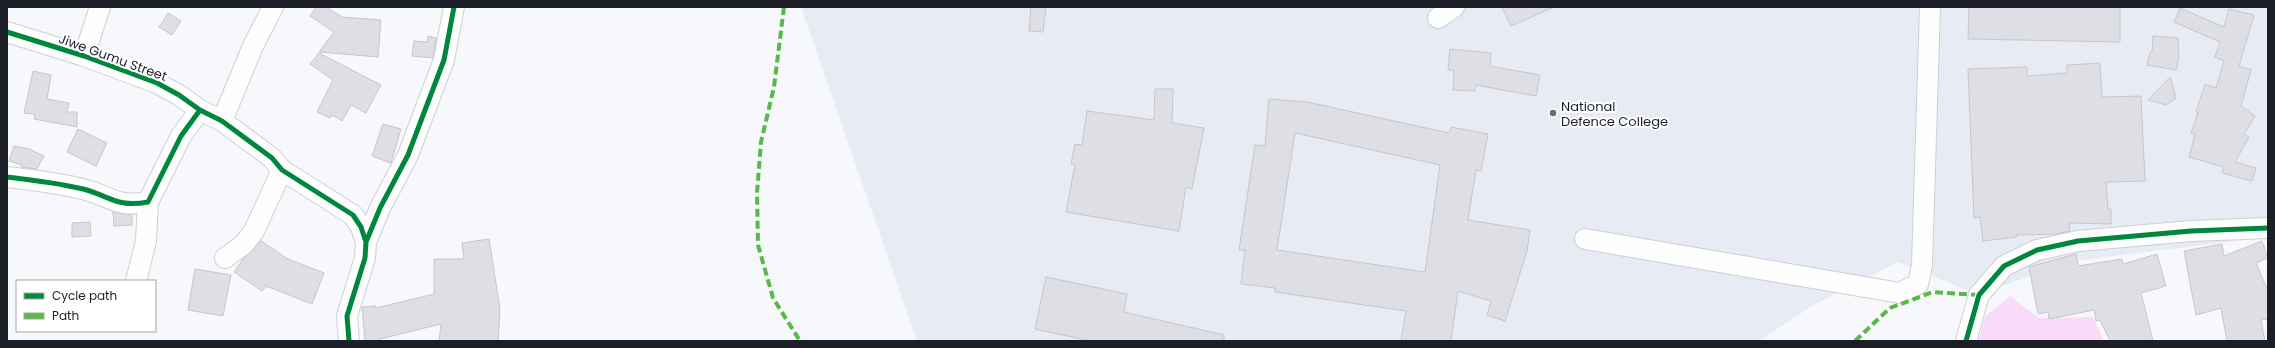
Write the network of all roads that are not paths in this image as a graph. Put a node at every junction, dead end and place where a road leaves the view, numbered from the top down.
1 (100, 7) edge
2 (273, 7) edge
3 (454, 7) edge
4 (1454, 7) edge
5 (1930, 7) edge
6 (1438, 18) dead end
7 (7, 32) edge
8 (84, 56) junction
9 (200, 110) junction
10 (222, 121) junction
11 (282, 170) junction
12 (7, 177) edge
13 (148, 202) junction
14 (2268, 228) edge
15 (1585, 239) dead end
16 (366, 242) junction
17 (225, 258) dead end
18 (136, 280) edge
19 (349, 341) edge
20 (1966, 341) edge

1 - 8 street
2 - 10 street
3 - 16 street
4 - 6 street
5 - 15 street
7 - 8 street, Jiwe Gumu Street
8 - 9 street, Jiwe Gumu Street
9 - 10 street, Jiwe Gumu Street
9 - 13 street
10 - 11 street, Jiwe Gumu Street
11 - 16 street, Jiwe Gumu Street
11 - 17 street
12 - 13 street
13 - 18 street
14 - 20 street
16 - 19 street, Jiwe Gumu Street

